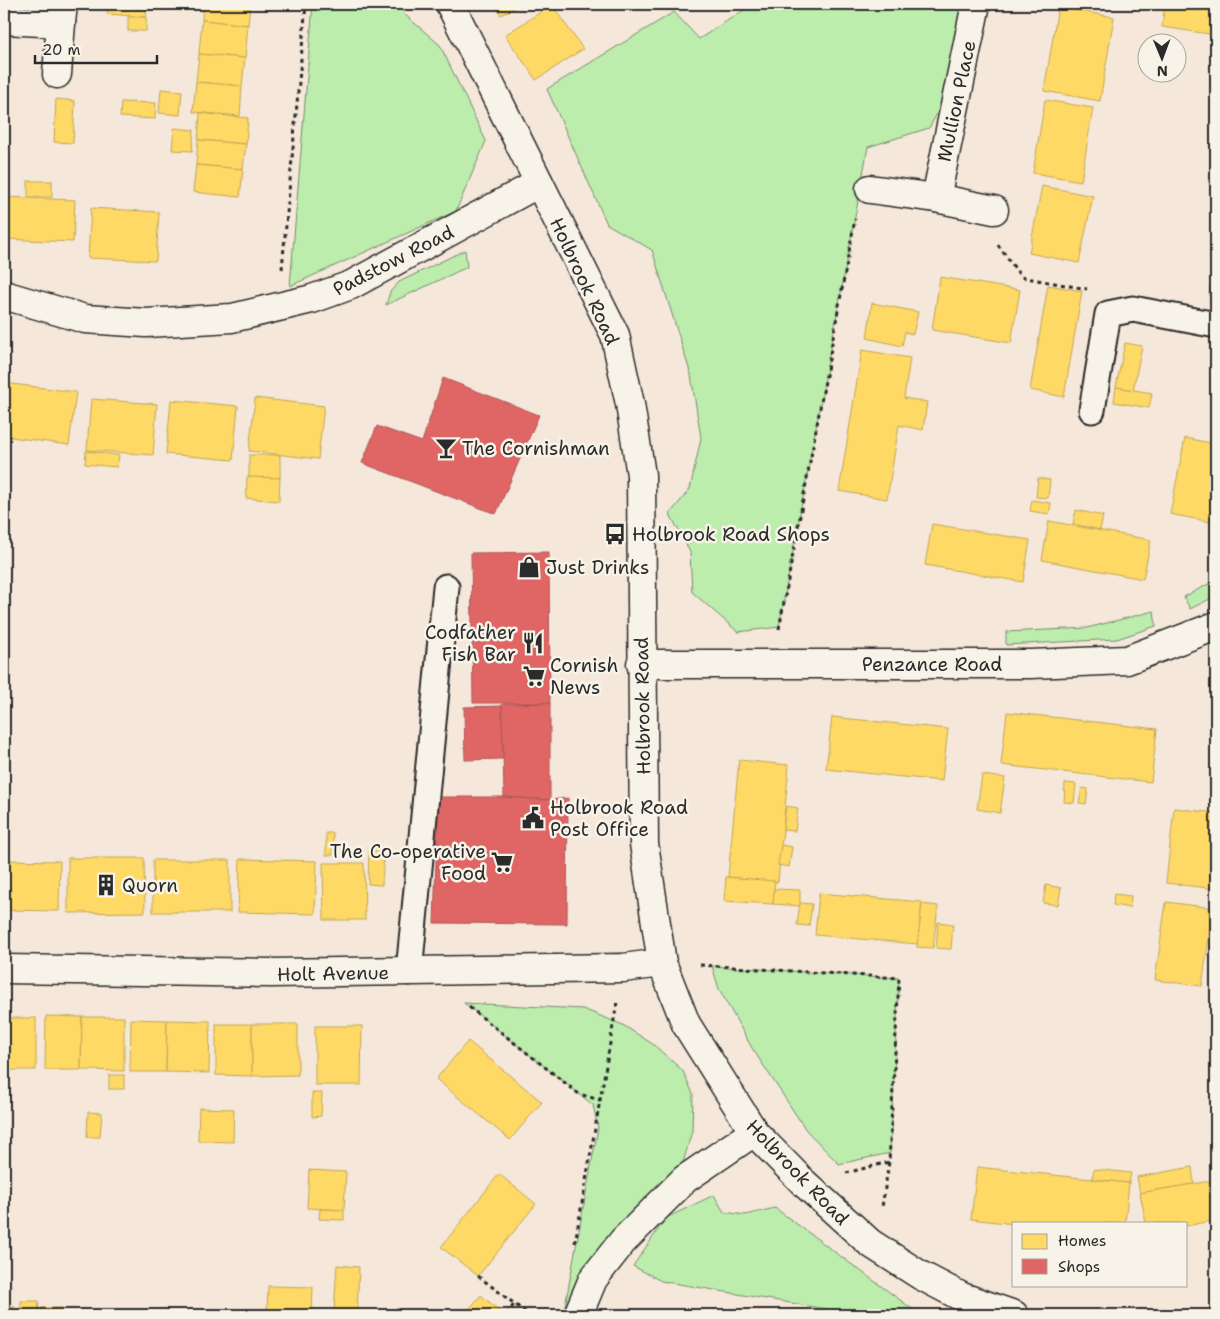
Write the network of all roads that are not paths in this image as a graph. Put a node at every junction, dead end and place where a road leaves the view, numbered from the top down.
1 (450, 4) edge
2 (976, 4) edge
3 (62, 14) edge
4 (4, 20) edge
5 (57, 74) dead end
6 (539, 183) junction
7 (870, 189) road end
8 (936, 198) junction
9 (994, 210) road end
10 (4, 295) edge
11 (1216, 325) edge
12 (1092, 410) dead end
13 (446, 587) dead end
14 (1216, 626) edge
15 (641, 664) junction
16 (662, 963) junction
17 (4, 970) edge
18 (410, 972) junction
19 (754, 1132) junction
20 (578, 1315) edge
21 (1014, 1315) edge

1 - 6 street, Holbrook Road
2 - 8 street, Mullion Place
3 - 4 street
3 - 5 street
6 - 10 street, Padstow Road
6 - 15 street, Holbrook Road
7 - 8 street
8 - 9 street
11 - 12 lane
13 - 18 lane
14 - 15 street, Penzance Road
15 - 16 street, Holbrook Road
16 - 18 street, Holt Avenue
16 - 19 street, Holbrook Road
17 - 18 street, Holt Avenue
19 - 20 street
19 - 21 street, Holbrook Road

